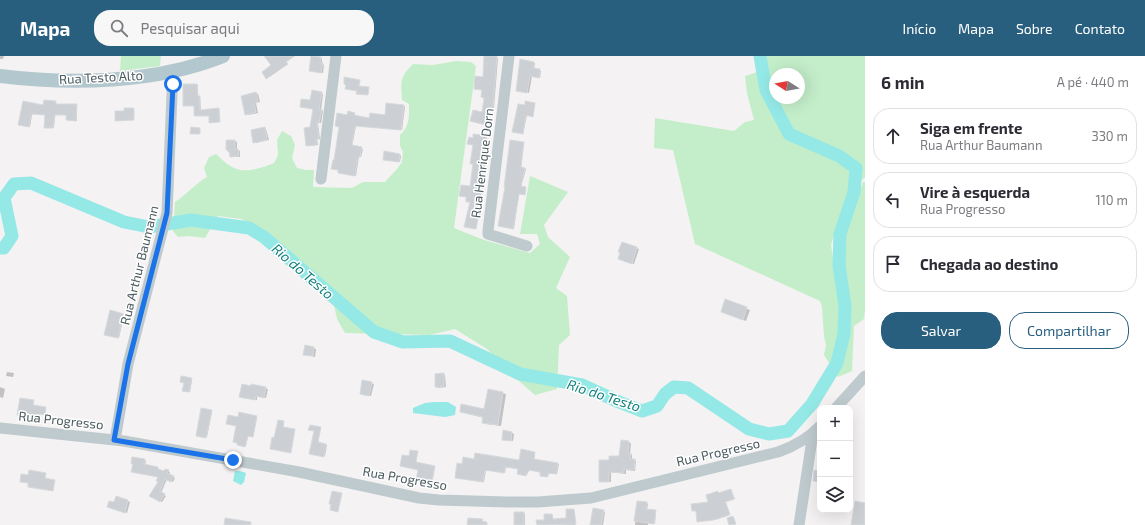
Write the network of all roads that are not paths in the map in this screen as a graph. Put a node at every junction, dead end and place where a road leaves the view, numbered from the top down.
1 (223, 56) edge
2 (336, 56) edge
3 (509, 56) edge
4 (208, 59) edge
5 (173, 70) junction
6 (0, 76) edge
7 (321, 179) dead end
8 (527, 246) dead end
9 (865, 376) edge
10 (839, 405) edge
11 (0, 428) edge
12 (817, 430) edge
13 (114, 440) junction
14 (799, 525) edge

1 - 4 main road, Rua Testo Alto
2 - 7 street
3 - 8 street, Rua Henrique Dorn
4 - 5 main road, Rua Testo Alto
5 - 6 main road, Rua Testo Alto
5 - 13 street, Rua Arthur Baumann
9 - 10 street
11 - 13 street, Rua Progresso
12 - 13 street, Rua Progresso
12 - 14 street

